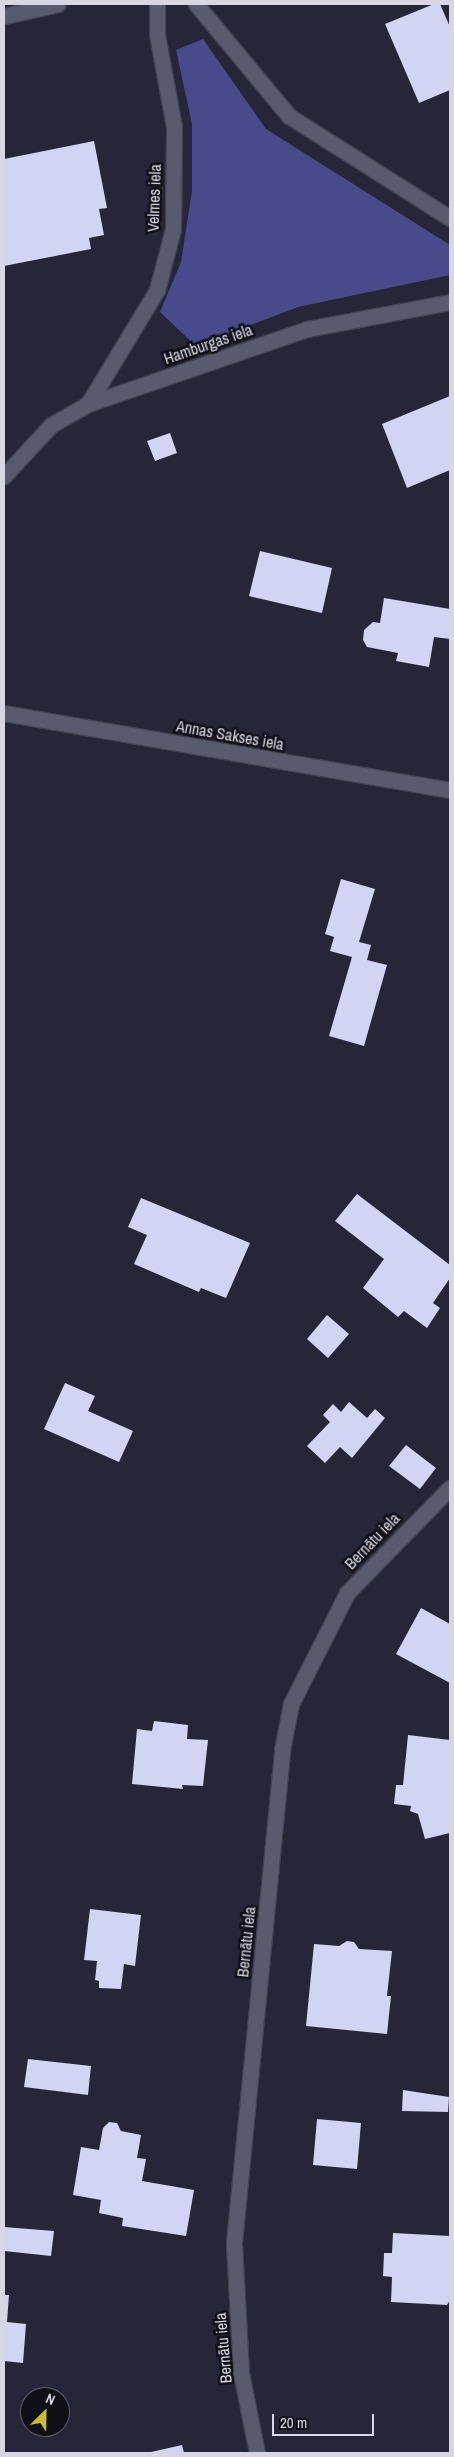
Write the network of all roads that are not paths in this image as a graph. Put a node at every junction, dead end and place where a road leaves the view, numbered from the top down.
1 (58, 4) edge
2 (157, 4) edge
3 (196, 4) edge
4 (4, 16) edge
5 (450, 218) edge
6 (450, 302) edge
7 (88, 404) junction
8 (4, 476) edge
9 (4, 713) edge
10 (450, 790) edge
11 (450, 1488) edge
12 (256, 2453) edge

1 - 4 street
2 - 7 street, Velmes iela
3 - 5 street
6 - 7 street, Hamburgas iela
7 - 8 street, Hamburgas iela
9 - 10 street, Annas Sakses iela
11 - 12 street, Bernātu iela

